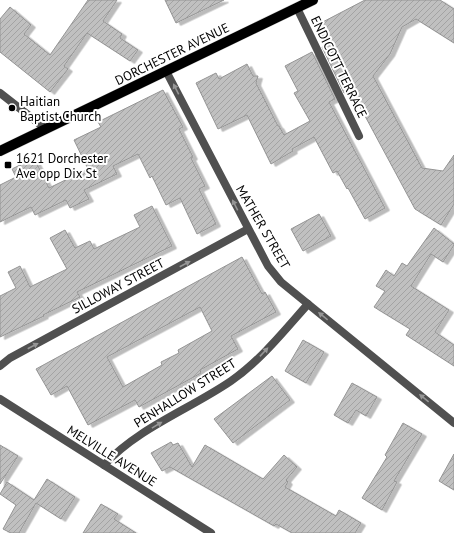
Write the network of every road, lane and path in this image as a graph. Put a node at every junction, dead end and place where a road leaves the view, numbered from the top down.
1 (313, 0) edge
2 (297, 8) junction
3 (166, 71) junction
4 (0, 93) edge
5 (46, 129) junction
6 (359, 136) dead end
7 (0, 151) edge
8 (248, 229) junction
9 (308, 304) junction
10 (0, 366) edge
11 (0, 399) edge
12 (454, 423) edge
13 (104, 465) junction
14 (211, 533) edge

1 - 2 main road, DORCHESTER AVENUE
2 - 3 main road, DORCHESTER AVENUE
2 - 6 street, ENDICOTT TERRACE
3 - 5 main road, DORCHESTER AVENUE
8 -> 3 street, MATHER STREET
4 - 5 street
5 - 7 main road, DORCHESTER AVENUE
8 - 9 street, MATHER STREET
10 -> 8 street, SILLOWAY STREET
12 -> 9 street, MATHER STREET
13 -> 9 street, PENHALLOW STREET
11 - 13 street, MELVILLE AVENUE
13 - 14 street, MELVILLE AVENUE

